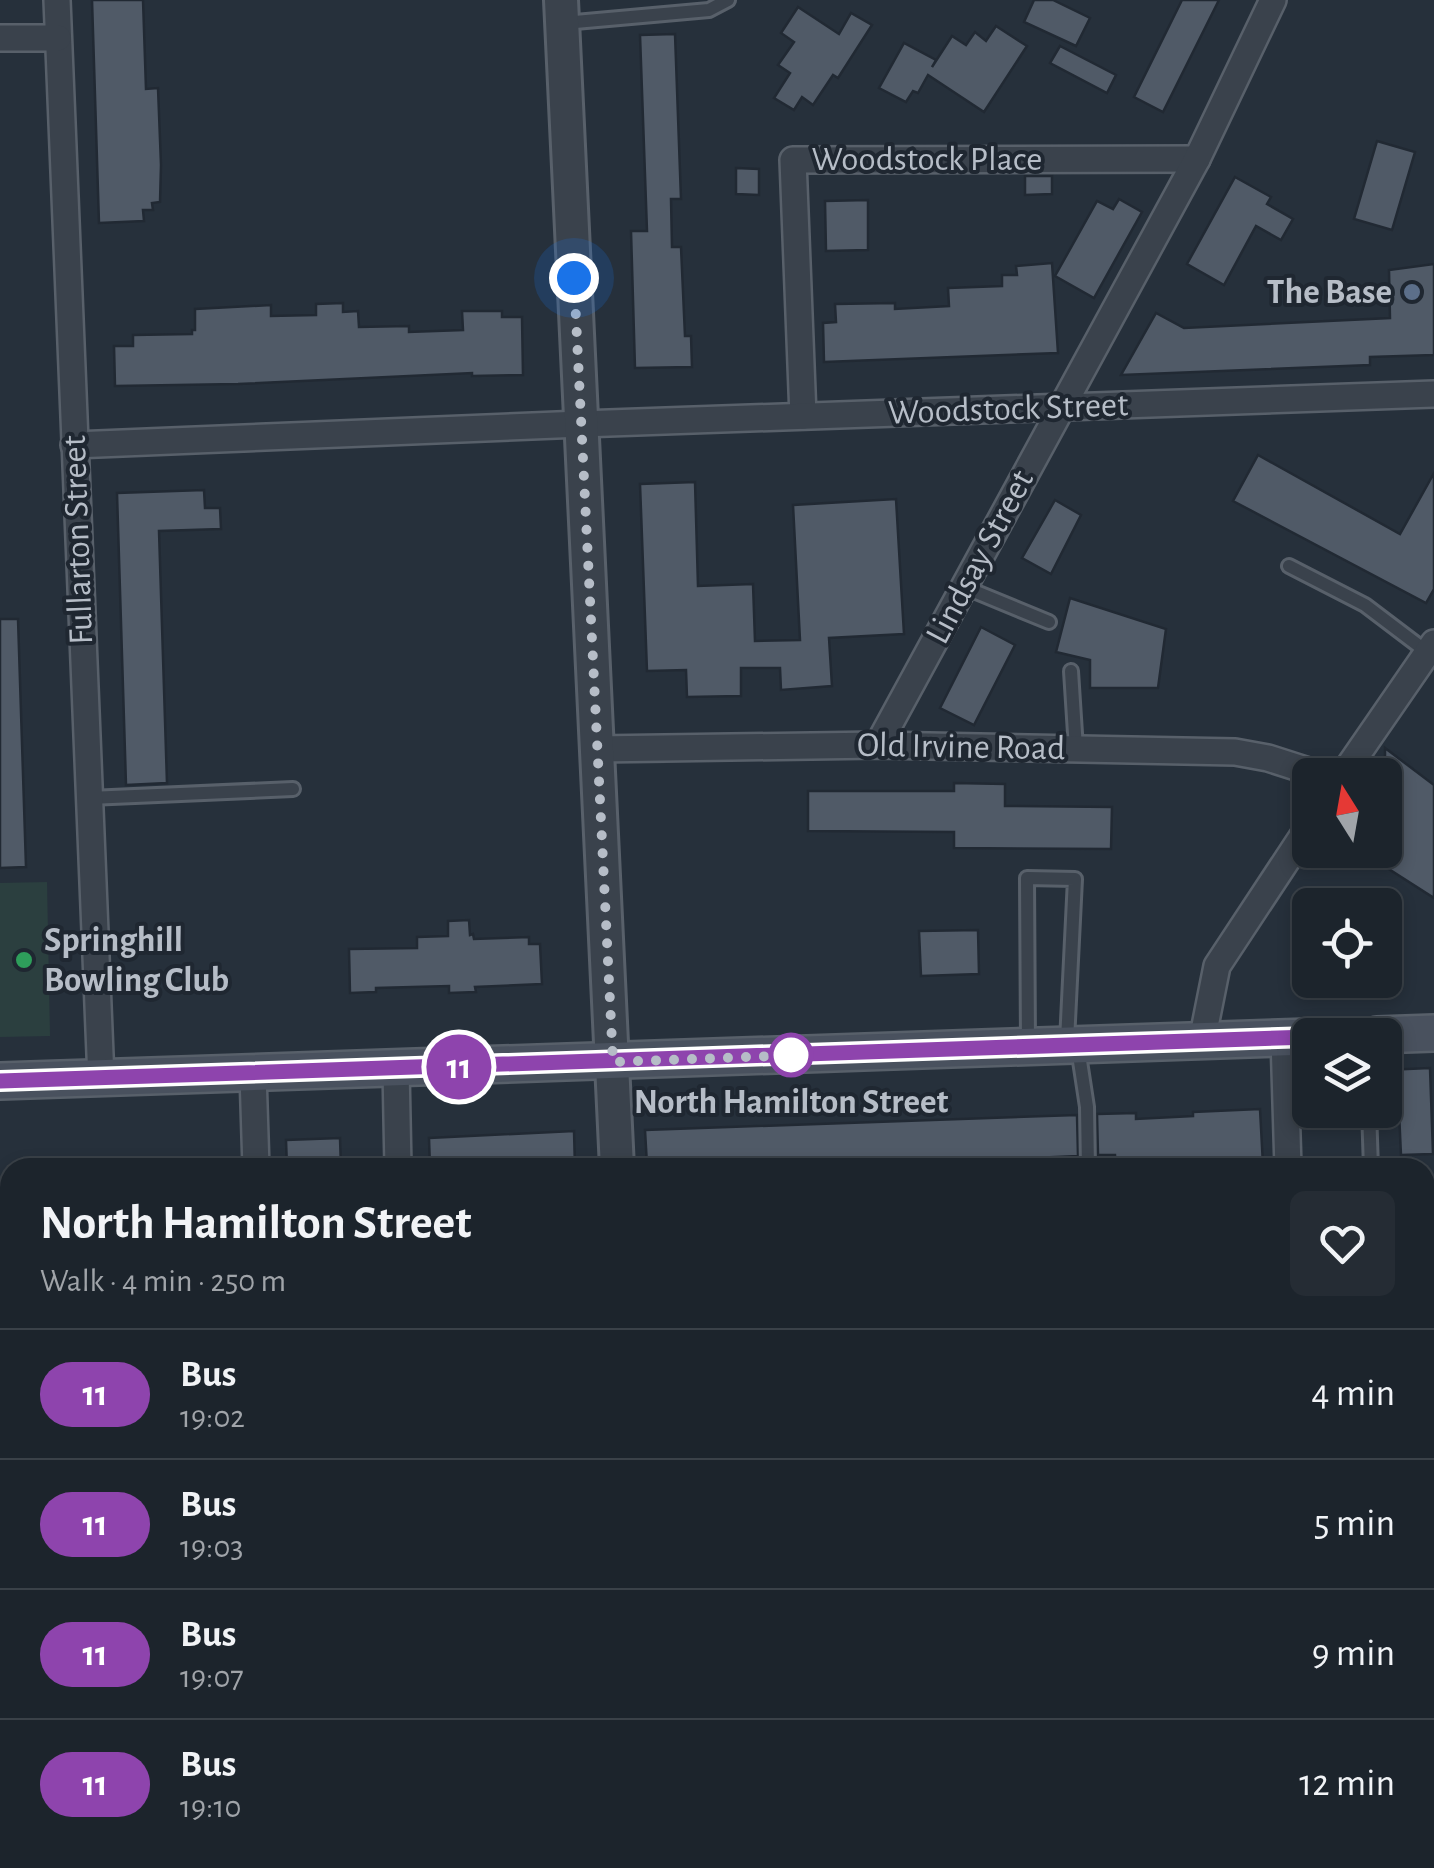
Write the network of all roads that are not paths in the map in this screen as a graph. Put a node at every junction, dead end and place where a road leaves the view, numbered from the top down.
1 (56, 0) edge
2 (728, 0) edge
3 (1273, 0) edge
4 (561, 12) edge
5 (0, 38) edge
6 (58, 38) junction
7 (1197, 159) junction
8 (1434, 394) edge
9 (1061, 407) junction
10 (803, 416) junction
11 (582, 424) junction
12 (74, 446) junction
13 (1288, 566) dead end
14 (964, 587) junction
15 (1049, 622) dead end
16 (1430, 647) edge
17 (1071, 671) dead end
18 (878, 745) junction
19 (597, 748) junction
20 (1076, 748) junction
21 (1354, 758) edge
22 (1292, 766) edge
23 (293, 788) dead end
24 (89, 798) junction
25 (1292, 852) edge
26 (1434, 1033) edge
27 (1402, 1034) edge
28 (1292, 1038) edge
29 (1202, 1041) junction
30 (1073, 1045) junction
31 (1028, 1047) junction
32 (613, 1062) junction
33 (396, 1069) junction
34 (253, 1074) junction
35 (100, 1080) junction
36 (0, 1081) edge
37 (1292, 1110) edge
38 (1370, 1128) edge
39 (256, 1158) edge
40 (398, 1158) edge
41 (617, 1158) edge
42 (1088, 1158) edge
43 (1289, 1158) edge
44 (1371, 1158) edge

1 - 6 street, Fullarton Street
2 - 4 lane
3 - 7 street, Lindsay Street
4 - 11 street
5 - 6 street
6 - 12 street, Fullarton Street
7 - 9 street, Lindsay Street
7 - 10 street, Woodstock Place
8 - 9 street, Woodstock Street
9 - 10 street, Woodstock Street
9 - 14 street, Lindsay Street
10 - 11 street, Woodstock Street
11 - 12 street, Woodstock Street
11 - 19 street
12 - 24 street, Fullarton Street
13 - 16 lane
14 - 15 lane
14 - 18 street, Lindsay Street
16 - 21 street
17 - 20 lane
18 - 19 street, Old Irvine Road
18 - 20 street, Old Irvine Road
19 - 32 street
20 - 22 street, Old Irvine Road
23 - 24 lane
24 - 35 street, Fullarton Street
25 - 29 street
26 - 27 main road
28 - 29 main road
29 - 30 main road
30 - 31 main road
30 - 31 lane
30 - 42 lane
31 - 32 main road
32 - 33 main road
32 - 41 street
33 - 34 main road
33 - 40 street
34 - 35 main road
34 - 39 street
35 - 36 main road
37 - 43 street
38 - 44 lane

